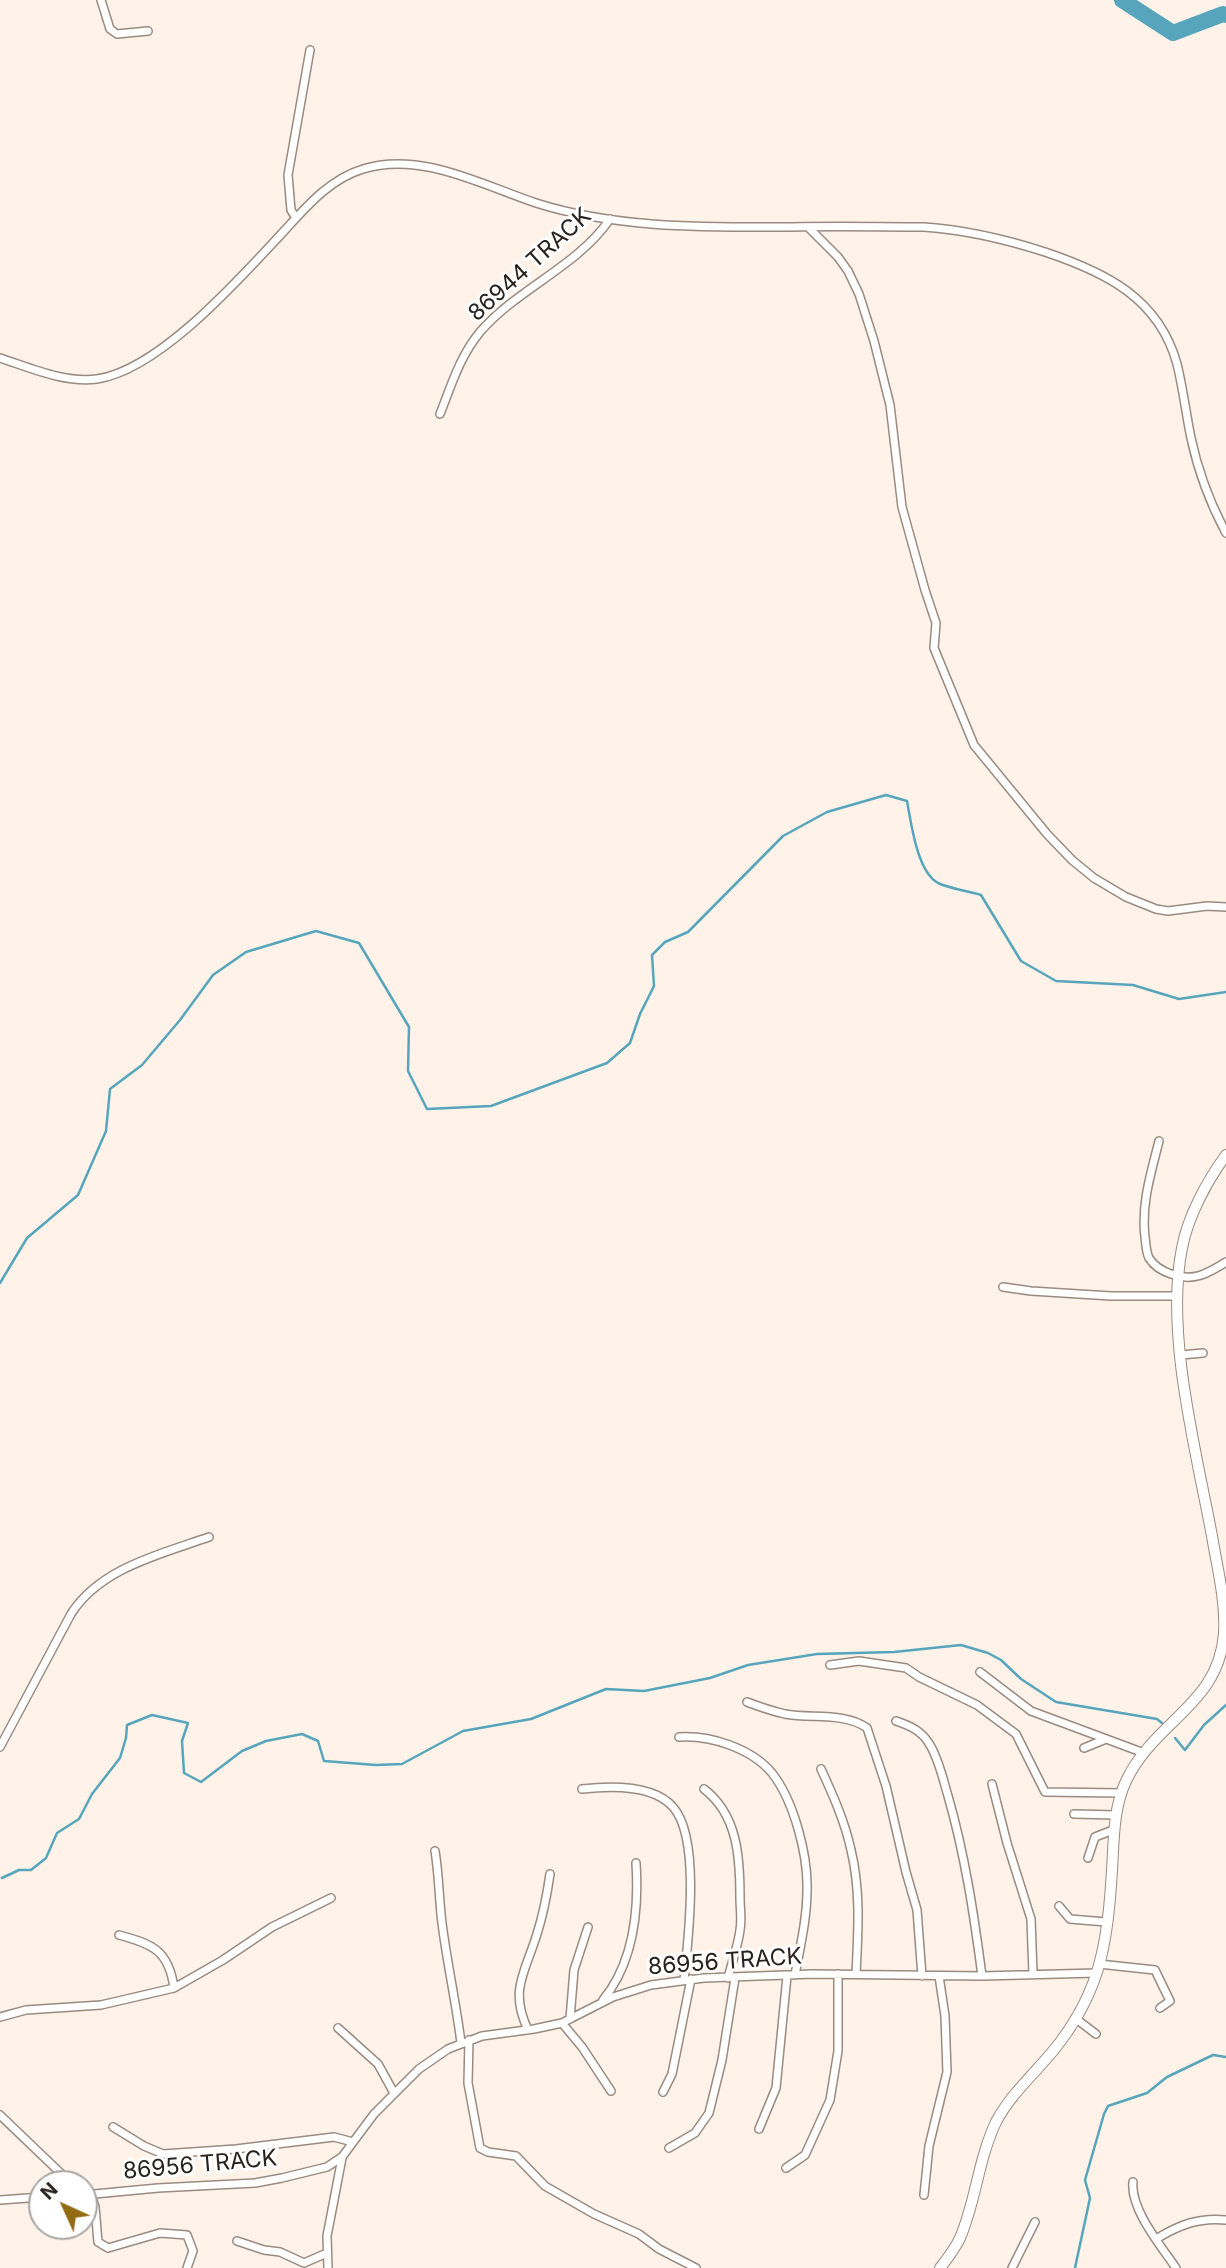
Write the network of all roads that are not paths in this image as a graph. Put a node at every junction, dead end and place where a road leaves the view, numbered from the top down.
1 (100, 0) edge
2 (148, 31) dead end
3 (310, 50) dead end
4 (296, 218) junction
5 (610, 219) junction
6 (807, 226) junction
7 (0, 358) edge
8 (440, 414) dead end
9 (1226, 533) edge
10 (1226, 907) edge
11 (1159, 1141) dead end
12 (1226, 1155) edge
13 (1226, 1262) edge
14 (1179, 1276) junction
15 (1003, 1287) dead end
16 (1178, 1296) junction
17 (1203, 1353) dead end
18 (1181, 1355) junction
19 (209, 1537) dead end
20 (830, 1665) dead end
21 (980, 1672) dead end
22 (747, 1702) dead end
23 (896, 1721) dead end
24 (679, 1737) dead end
25 (1106, 1739) junction
26 (0, 1747) edge
27 (1084, 1748) dead end
28 (1144, 1753) junction
29 (821, 1769) dead end
30 (992, 1784) dead end
31 (704, 1788) dead end
32 (582, 1789) dead end
33 (1122, 1793) junction
34 (1074, 1814) dead end
35 (1116, 1815) junction
36 (1114, 1830) junction
37 (435, 1852) dead end
38 (1088, 1858) dead end
39 (636, 1863) dead end
40 (550, 1874) dead end
41 (331, 1898) dead end
42 (1059, 1906) dead end
43 (1106, 1923) junction
44 (588, 1927) dead end
45 (119, 1935) dead end
46 (1098, 1968) junction
47 (838, 1974) junction
48 (856, 1974) junction
49 (1033, 1974) junction
50 (791, 1976) junction
51 (922, 1976) junction
52 (939, 1976) junction
53 (982, 1976) junction
54 (732, 1978) junction
55 (687, 1980) junction
56 (174, 1988) junction
57 (601, 2003) junction
58 (1160, 2008) dead end
59 (0, 2017) edge
60 (1075, 2018) junction
61 (570, 2020) junction
62 (562, 2024) junction
63 (338, 2028) dead end
64 (528, 2030) junction
65 (1096, 2034) dead end
66 (465, 2041) junction
67 (611, 2091) dead end
68 (663, 2092) dead end
69 (394, 2093) junction
70 (0, 2115) edge
71 (113, 2127) dead end
72 (758, 2129) dead end
73 (352, 2142) junction
74 (669, 2148) dead end
75 (342, 2157) junction
76 (786, 2168) dead end
77 (57, 2170) edge
78 (1133, 2182) dead end
79 (98, 2194) edge
80 (924, 2194) dead end
81 (28, 2198) edge
82 (0, 2200) edge
83 (1226, 2220) edge
84 (1035, 2222) dead end
85 (1156, 2239) junction
86 (98, 2240) edge
87 (237, 2241) dead end
88 (327, 2253) junction
89 (187, 2268) edge
90 (328, 2268) edge
91 (696, 2268) edge
92 (940, 2268) edge
93 (1012, 2268) edge
94 (1176, 2268) edge

1 - 2 street
3 - 4 street
4 - 5 street
4 - 7 street
5 - 6 street
5 - 8 street, 86944 TRACK
6 - 9 street
6 - 10 street
11 - 14 street
12 - 14 street
13 - 14 street
14 - 16 street
15 - 16 street
16 - 18 street
17 - 18 street
18 - 28 street
19 - 26 street
20 - 33 street
21 - 25 street
22 - 51 street
23 - 53 street
24 - 50 street
25 - 27 street
25 - 28 street
28 - 33 street
29 - 48 street
30 - 49 street
31 - 54 street
32 - 55 street
33 - 35 street
34 - 35 street
35 - 36 street
36 - 38 street
36 - 43 street
37 - 66 street
39 - 57 street
40 - 64 street
41 - 56 street
42 - 43 street
43 - 46 street
44 - 61 street
45 - 56 street
46 - 49 street, 86956 TRACK
46 - 58 street, 86956 TRACK
46 - 60 street
47 - 48 street, 86956 TRACK
47 - 50 street, 86956 TRACK
47 - 76 street
48 - 51 street, 86956 TRACK
49 - 53 street, 86956 TRACK
50 - 54 street, 86956 TRACK
50 - 72 street
51 - 52 street, 86956 TRACK
52 - 53 street, 86956 TRACK
52 - 80 street
54 - 55 street, 86956 TRACK
54 - 74 street
55 - 57 street, 86956 TRACK
55 - 68 street
56 - 59 street
57 - 61 street, 86956 TRACK
60 - 65 street
60 - 92 street
61 - 62 street, 86956 TRACK
62 - 64 street, 86956 TRACK
62 - 67 street
63 - 69 street
64 - 66 street, 86956 TRACK
66 - 69 street, 86956 TRACK
66 - 91 street
69 - 73 street, 86956 TRACK
70 - 77 street
71 - 73 street
73 - 75 street, 86956 TRACK
75 - 79 street, 86956 TRACK
75 - 88 street
78 - 85 street
81 - 82 street
83 - 85 street
84 - 93 street
85 - 94 street
86 - 89 street
87 - 88 street
88 - 90 street

